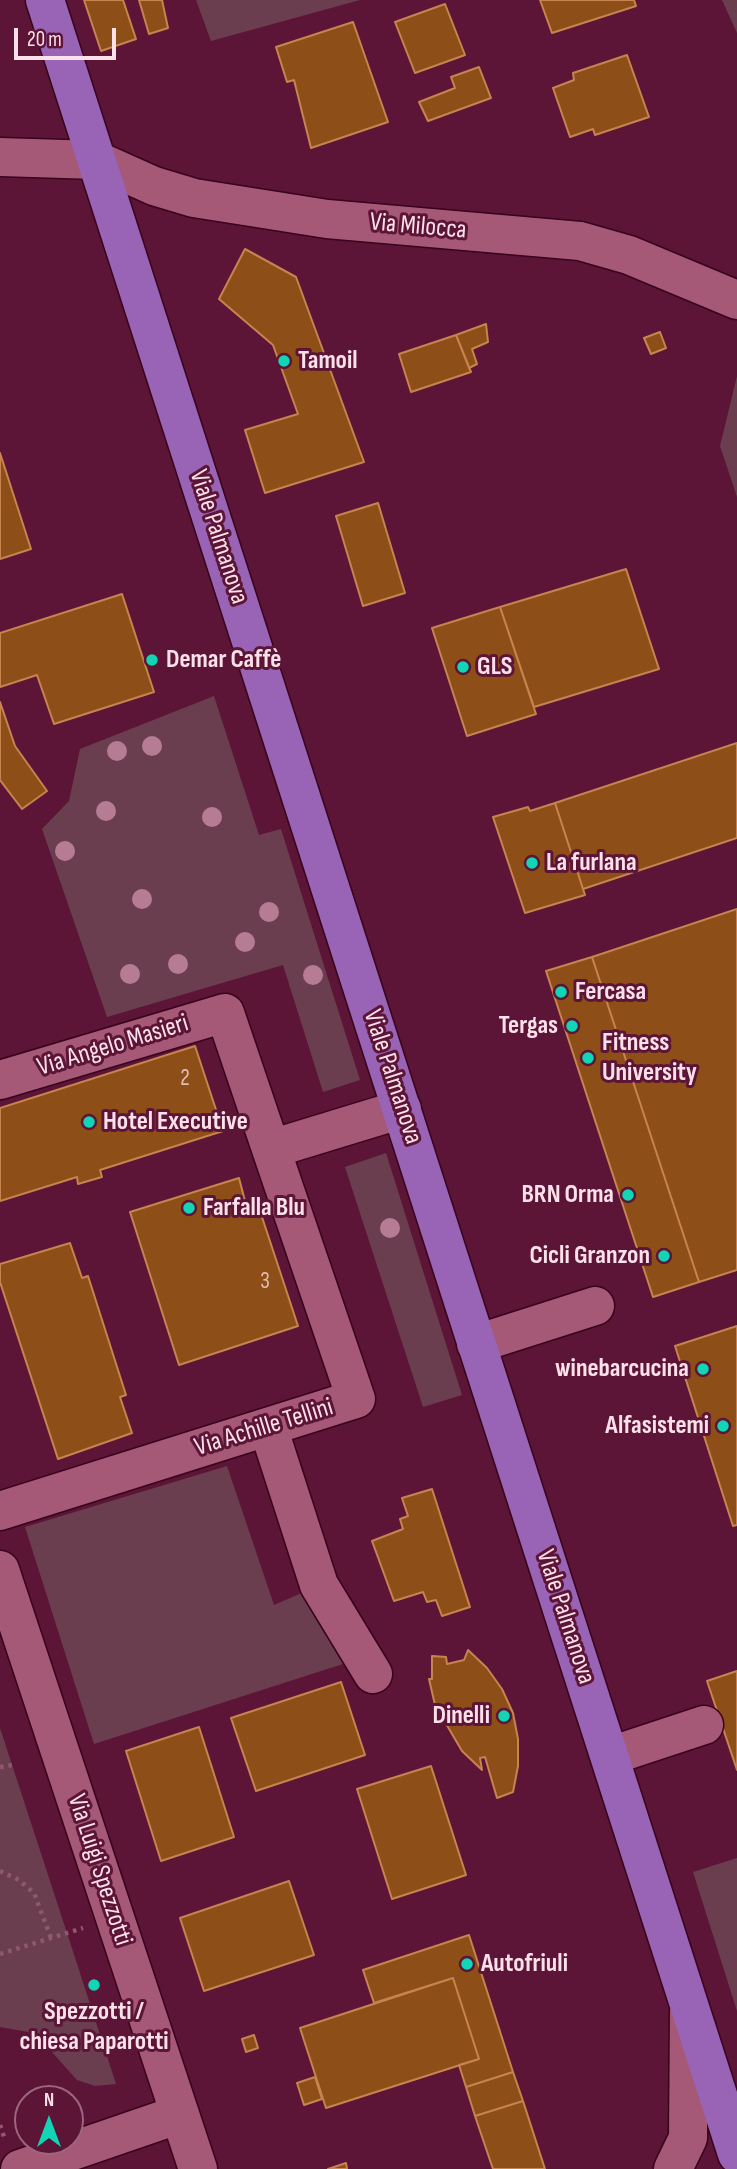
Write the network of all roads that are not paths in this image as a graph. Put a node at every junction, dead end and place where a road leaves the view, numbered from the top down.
1 (45, 0) edge
2 (0, 158) edge
3 (96, 160) junction
4 (737, 300) edge
5 (225, 1013) joint
6 (0, 1080) edge
7 (402, 1109) junction
8 (271, 1149) junction
9 (595, 1306) dead end
10 (476, 1344) junction
11 (268, 1427) junction
12 (0, 1511) edge
13 (0, 1570) edge
14 (373, 1674) dead end
15 (704, 1725) dead end
16 (610, 1756) junction
17 (689, 2006) junction
18 (180, 2114) junction
19 (737, 2154) edge
20 (20, 2169) edge
21 (198, 2169) edge
22 (673, 2169) edge

1 - 3 main road, Viale Palmanova
2 - 3 street
3 - 4 street, Via Milocca
3 - 7 main road, Viale Palmanova
5 - 6 street, Via Angelo Masieri
5 - 8 street, Via Achille Tellini
7 - 8 street
7 - 10 main road, Viale Palmanova
8 - 11 street, Via Achille Tellini
9 - 10 street
10 - 16 main road, Viale Palmanova
11 - 12 street, Via Achille Tellini
11 - 14 street
13 - 18 street, Via Luigi Spezzotti
15 - 16 street
16 - 17 main road, Viale Palmanova
17 - 19 main road, Viale Palmanova
17 - 22 street
18 - 20 street
18 - 21 street, Via Luigi Spezzotti

